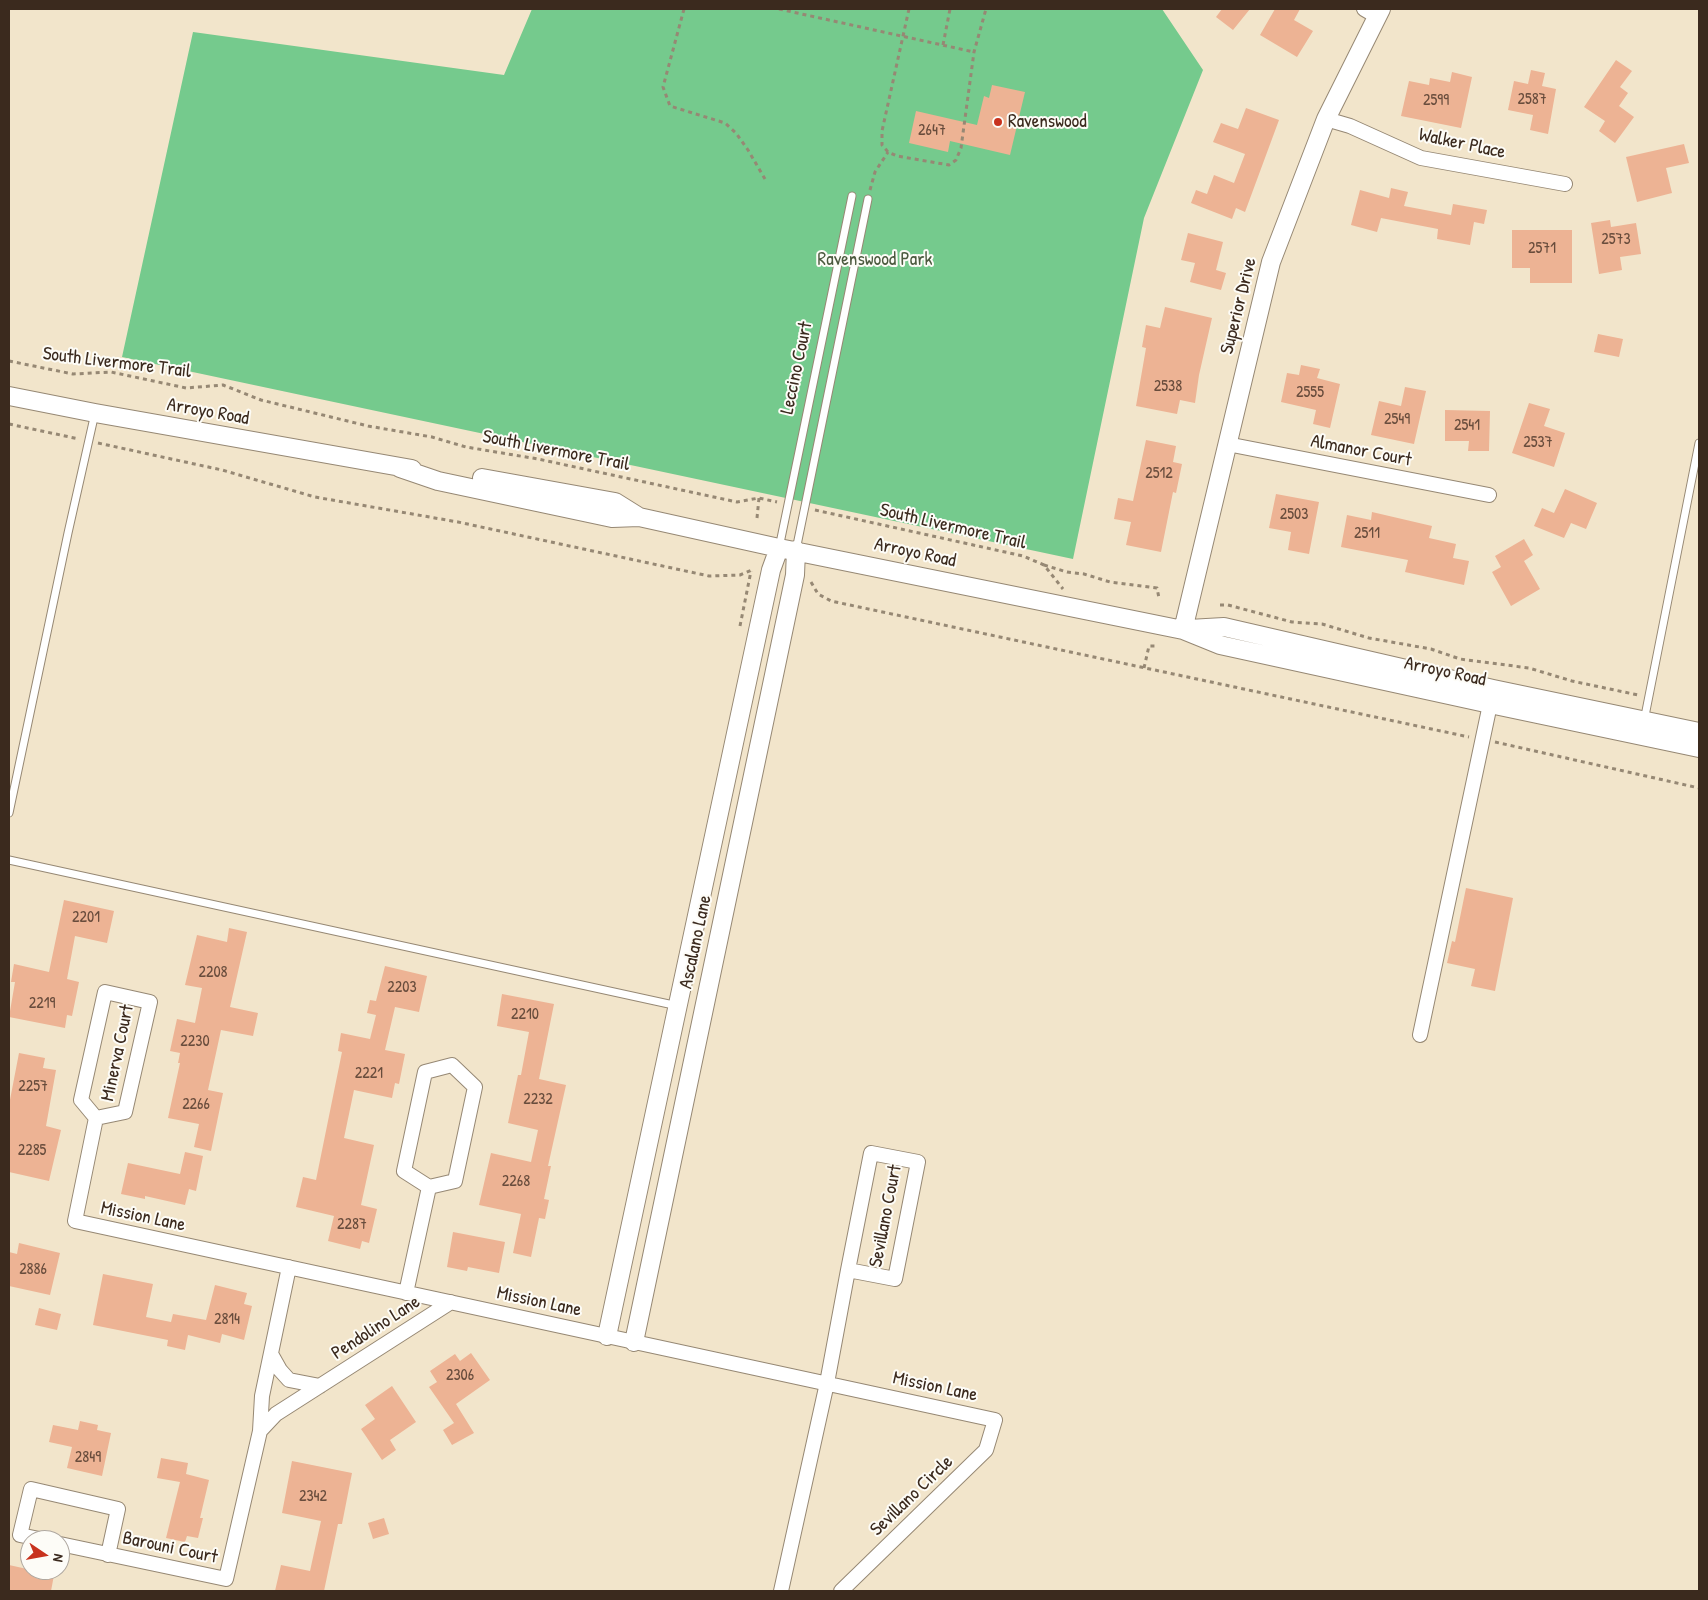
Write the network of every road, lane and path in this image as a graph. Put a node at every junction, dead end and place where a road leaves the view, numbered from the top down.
1 (684, 9) edge
2 (779, 9) edge
3 (909, 9) edge
4 (950, 9) edge
5 (986, 9) edge
6 (1374, 11) edge
7 (903, 35) junction
8 (943, 45) junction
9 (974, 52) junction
10 (1326, 119) junction
11 (888, 152) junction
12 (765, 179) dead end
13 (1565, 184) dead end
14 (852, 196) dead end
15 (868, 199) joint
16 (9, 361) edge
17 (9, 396) edge
18 (95, 414) junction
19 (9, 424) edge
20 (88, 441) junction
21 (1699, 443) edge
22 (1226, 444) junction
23 (1489, 495) dead end
24 (759, 498) junction
25 (788, 504) junction
26 (804, 508) junction
27 (757, 518) dead end
28 (788, 549) junction
29 (1044, 565) junction
30 (752, 570) dead end
31 (809, 579) dead end
32 (1159, 598) dead end
33 (1220, 605) dead end
34 (1079, 608) junction
35 (1183, 630) junction
36 (1158, 646) dead end
37 (1144, 668) junction
38 (1492, 697) junction
39 (1648, 698) junction
40 (1642, 728) junction
41 (1699, 732) edge
42 (1483, 740) junction
43 (1699, 748) edge
44 (1699, 788) edge
45 (9, 813) edge
46 (9, 860) edge
47 (678, 1006) junction
48 (1420, 1035) dead end
49 (96, 1118) junction
50 (429, 1187) junction
51 (75, 1221) joint
52 (289, 1267) junction
53 (848, 1270) junction
54 (406, 1293) junction
55 (451, 1302) junction
56 (607, 1336) junction
57 (634, 1342) junction
58 (271, 1354) junction
59 (827, 1384) junction
60 (320, 1386) junction
61 (995, 1420) joint
62 (260, 1431) junction
63 (21, 1530) edge
64 (70, 1546) edge
65 (108, 1555) junction
66 (781, 1591) edge
67 (841, 1591) edge

1 - 12 path
2 - 7 path
3 - 7 path
4 - 8 path
5 - 9 path
6 - 10 street, Superior Drive
7 - 8 path
7 - 11 path
8 - 9 path
9 - 11 path
10 - 13 street, Walker Place
10 - 22 street, Superior Drive
11 - 15 path
14 - 25 lane, Leccino Court
15 - 26 lane, Leccino Court
16 - 24 path, South Livermore Trail
17 - 18 street, Arroyo Road
18 - 20 lane
18 - 28 street, Arroyo Road
19 - 20 path
20 - 30 path
20 - 45 lane
21 - 39 lane
22 - 23 street, Almanor Court
22 - 35 street, Superior Drive
24 - 25 path, South Livermore Trail
24 - 27 path
25 - 28 lane, Leccino Court
26 - 28 lane, Leccino Court
26 - 29 path, South Livermore Trail
28 - 34 street, Arroyo Road
28 - 47 street, Ascalano Lane
28 - 57 street, Ascalano Lane
29 - 32 path
29 - 34 path, South Livermore Trail
31 - 37 path
33 - 39 path
34 - 35 street, Arroyo Road
35 - 38 street, Arroyo Road
36 - 37 path
37 - 42 path
38 - 40 street, Arroyo Road
38 - 42 street
39 - 40 lane
40 - 41 street, Arroyo Road
40 - 43 street, Arroyo Road
42 - 44 path
42 - 48 street
46 - 47 lane
47 - 56 street, Ascalano Lane
49 - 49 street, Minerva Court
49 - 51 street, Minerva Court
50 - 50 street
50 - 54 street
51 - 52 street, Mission Lane
52 - 54 street, Mission Lane
52 - 58 street
53 - 53 street, Sevillano Court
53 - 59 street, Sevillano Court
54 - 55 street, Mission Lane
55 - 56 street, Mission Lane
55 - 60 street, Pendolino Lane
56 - 57 street, Mission Lane
57 - 59 street, Mission Lane
58 - 60 street
58 - 62 street
59 - 61 street, Mission Lane
59 - 66 street
60 - 62 street, Pendolino Lane
61 - 67 street, Sevillano Circle
62 - 65 street, Barouni Court
63 - 65 street, Barouni Court
64 - 65 street, Barouni Court

